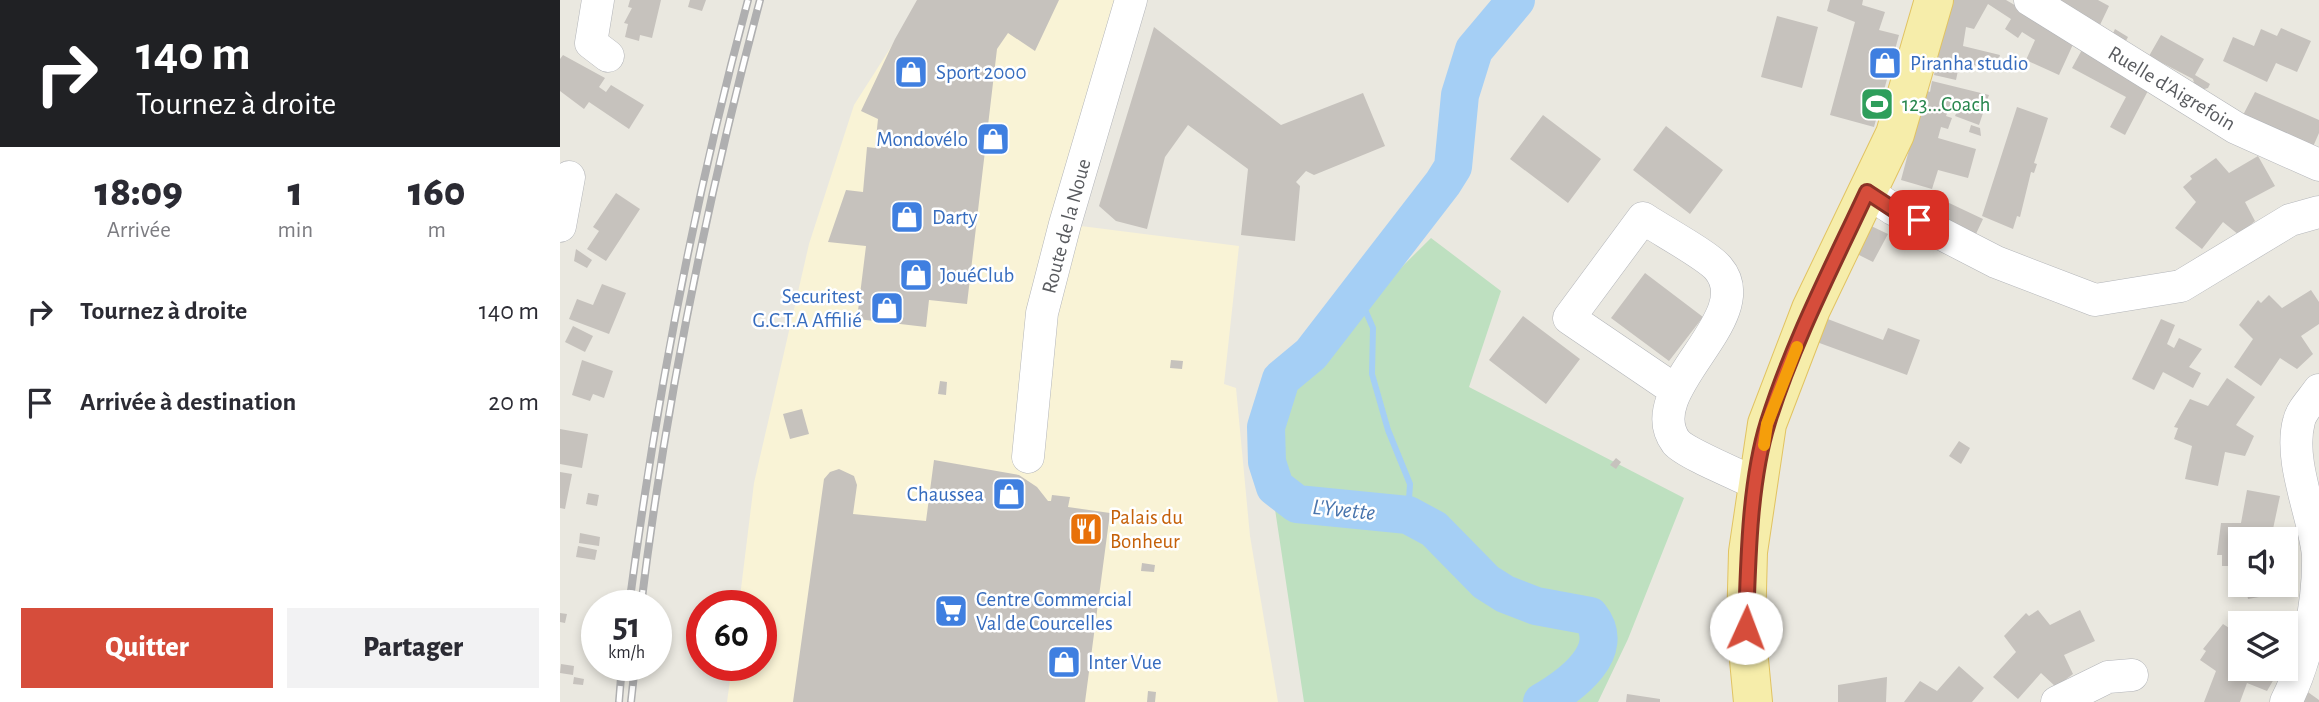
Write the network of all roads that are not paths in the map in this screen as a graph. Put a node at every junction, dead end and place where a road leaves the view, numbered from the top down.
1 (598, 0) edge
2 (1131, 0) edge
3 (1934, 0) edge
4 (2030, 0) edge
5 (608, 56) dead end
6 (2319, 165) edge
7 (569, 177) dead end
8 (1867, 192) junction
9 (2319, 212) edge
10 (560, 226) edge
11 (1675, 390) junction
12 (2319, 390) edge
13 (1028, 457) dead end
14 (1757, 484) junction
15 (2132, 675) dead end
16 (1754, 702) edge
17 (2057, 702) edge
18 (2286, 702) edge

1 - 5 street
2 - 13 street, Route de la Noue
3 - 8 main road
4 - 6 street, Ruelle d'Aigrefoin
7 - 10 street
8 - 9 street
8 - 14 main road
11 - 11 street
11 - 14 street
12 - 18 street
14 - 16 main road
15 - 17 street

